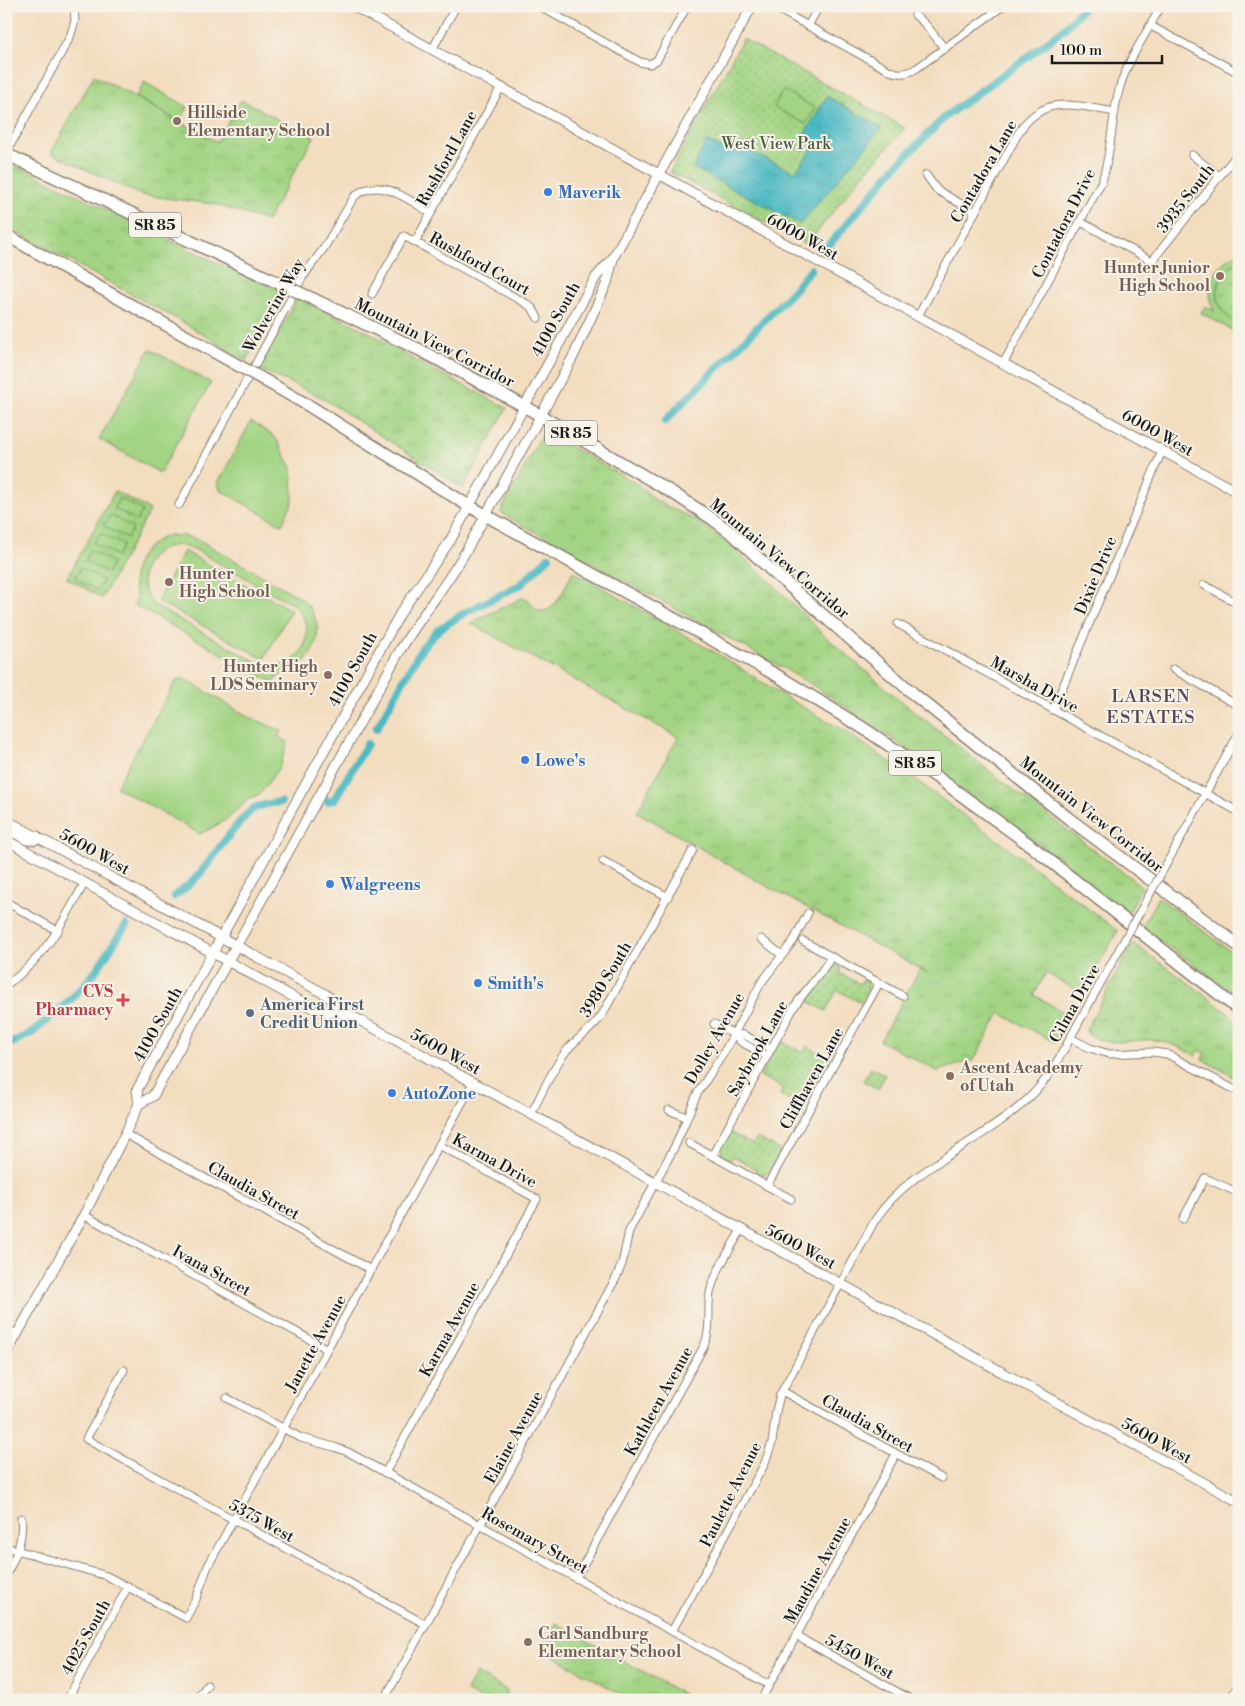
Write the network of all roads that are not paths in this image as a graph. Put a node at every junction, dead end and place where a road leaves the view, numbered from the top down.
1 (74, 6) edge
2 (353, 6) edge
3 (456, 6) edge
4 (539, 6) edge
5 (687, 6) edge
6 (752, 6) edge
7 (772, 6) edge
8 (819, 6) edge
9 (1003, 6) edge
10 (1161, 6) edge
11 (915, 15) dead end
12 (808, 26) junction
13 (1151, 26) junction
14 (945, 48) junction
15 (432, 50) junction
16 (1239, 73) edge
17 (501, 87) junction
18 (1115, 112) junction
19 (1239, 152) edge
20 (6, 154) edge
21 (1192, 155) dead end
22 (659, 175) junction
23 (926, 176) dead end
24 (1219, 176) junction
25 (975, 212) junction
26 (432, 213) junction
27 (1081, 222) junction
28 (6, 235) edge
29 (415, 242) junction
30 (613, 258) junction
31 (372, 294) dead end
32 (918, 316) junction
33 (538, 318) dead end
34 (1003, 364) junction
35 (524, 406) junction
36 (541, 415) junction
37 (1162, 451) junction
38 (1239, 493) edge
39 (178, 505) dead end
40 (469, 506) junction
41 (486, 515) junction
42 (1204, 585) dead end
43 (1239, 604) edge
44 (898, 624) dead end
45 (1173, 669) dead end
46 (1239, 706) edge
47 (1053, 710) junction
48 (1239, 733) edge
49 (1206, 793) junction
50 (1239, 812) edge
51 (6, 820) edge
52 (6, 828) edge
53 (37, 836) junction
54 (6, 840) edge
55 (693, 850) dead end
56 (603, 861) dead end
57 (85, 882) junction
58 (668, 897) junction
59 (6, 902) edge
60 (808, 913) dead end
61 (58, 931) junction
62 (222, 938) junction
63 (761, 939) dead end
64 (803, 942) dead end
65 (237, 946) junction
66 (1239, 946) edge
67 (213, 953) junction
68 (782, 955) junction
69 (831, 957) junction
70 (228, 961) junction
71 (879, 983) junction
72 (6, 985) edge
73 (903, 996) dead end
74 (1239, 1010) edge
75 (350, 1015) junction
76 (714, 1024) dead end
77 (734, 1034) junction
78 (1070, 1038) junction
79 (769, 1053) junction
80 (473, 1083) junction
81 (1239, 1092) edge
82 (139, 1104) junction
83 (669, 1110) dead end
84 (530, 1114) junction
85 (686, 1117) junction
86 (125, 1134) junction
87 (689, 1143) dead end
88 (439, 1145) junction
89 (712, 1156) junction
90 (655, 1183) junction
91 (767, 1186) junction
92 (1239, 1192) edge
93 (537, 1199) joint
94 (791, 1199) dead end
95 (84, 1215) junction
96 (1183, 1219) dead end
97 (741, 1230) junction
98 (371, 1270) junction
99 (841, 1284) junction
100 (6, 1330) edge
101 (17, 1335) junction
102 (327, 1350) junction
103 (6, 1354) edge
104 (124, 1370) dead end
105 (782, 1391) junction
106 (227, 1398) dead end
107 (283, 1429) junction
108 (896, 1454) junction
109 (385, 1473) junction
110 (941, 1478) dead end
111 (1239, 1502) edge
112 (21, 1518) dead end
113 (233, 1520) junction
114 (480, 1525) junction
115 (6, 1546) edge
116 (18, 1550) junction
117 (6, 1575) edge
118 (576, 1578) junction
119 (128, 1586) junction
120 (425, 1624) junction
121 (672, 1632) junction
122 (796, 1636) junction
123 (207, 1684) dead end
124 (1239, 1684) edge
125 (769, 1685) junction
126 (66, 1700) edge
127 (196, 1700) edge
128 (384, 1700) edge
129 (761, 1700) edge
130 (912, 1700) edge
131 (1230, 1700) edge

1 - 20 street
2 - 15 main road, 6000 West
3 - 15 street
4 - 5 street
6 - 22 main road, 4100 South
7 - 12 street
8 - 12 street
9 - 14 street
10 - 13 street, Contadora Drive
11 - 14 street
12 - 14 street
13 - 16 street
13 - 18 street, Contadora Drive
15 - 17 main road, 6000 West
17 - 22 main road, 6000 West
17 - 26 street, Rushford Lane
18 - 25 street, Contadora Lane
18 - 27 street, Contadora Drive
19 - 24 street, 3935 South
20 - 35 highway, Mountain View Corridor / SR 85, bridge
21 - 24 street
22 - 30 main road, 4100 South
22 - 32 main road, 6000 West
23 - 25 street
24 - 27 street, 3935 South
25 - 32 street, Contadora Lane
26 - 29 street, Rushford Lane
26 - 39 street, Wolverine Way
27 - 34 street, Contadora Drive
28 - 40 highway, SR 85, bridge
29 - 31 street, Rushford Court
29 - 33 street, Rushford Court
30 - 35 main road, 4100 South
30 - 36 main road, 4100 South
32 - 34 main road, 6000 West
34 - 37 main road, 6000 West
35 - 36 highway, Mountain View Corridor / SR 85
35 - 40 main road, 4100 South
36 - 41 main road, 4100 South
36 - 66 highway, Mountain View Corridor / SR 85
37 - 38 main road, 6000 West
37 - 47 street, Dixie Drive
40 - 41 highway, SR 85
40 - 62 main road, 4100 South
41 - 65 main road, 4100 South
41 - 74 highway, SR 85
42 - 43 street
44 - 47 street, Marsha Drive
45 - 46 street
47 - 49 street, Marsha Drive
48 - 49 street, Cilma Drive
49 - 50 street, Marsha Drive
49 - 78 street, Cilma Drive, bridge
51 - 53 main road, 5600 West
52 - 53 main road
53 - 62 main road, 5600 West
54 - 57 main road, 5600 West
55 - 58 street, 3980 South
56 - 58 street
57 - 61 street
57 - 67 main road, 5600 West
58 - 84 street, 3980 South
59 - 61 street
60 - 68 street, Dolley Avenue
61 - 72 street
62 - 65 main road, 5600 West
62 - 67 main road, 4100 South
63 - 68 street
64 - 69 street
65 - 70 main road, 4100 South
65 - 75 main road, 5600 West
67 - 70 main road, 5600 West
67 - 82 main road, 4100 South
68 - 77 street, Dolley Avenue
69 - 71 street
69 - 79 street, Saybrook Lane
70 - 75 main road, 5600 West
70 - 82 main road, 4100 South
71 - 73 street
71 - 91 street, Cliffhaven Lane
75 - 80 main road, 5600 West
76 - 77 street
77 - 79 street
77 - 85 street, Dolley Avenue
78 - 81 street
78 - 99 street, Cilma Drive
79 - 89 street, Saybrook Lane
80 - 84 main road, 5600 West
80 - 88 street, Janette Avenue
82 - 86 main road, 4100 South
83 - 85 street
84 - 90 main road, 5600 West
85 - 90 street, Dolley Avenue
86 - 95 main road, 4100 South
86 - 98 street, Claudia Street
87 - 89 street
88 - 93 street, Karma Drive
88 - 98 street, Janette Avenue
89 - 91 street
90 - 97 main road, 5600 West
90 - 114 street, Elaine Avenue
91 - 94 street
92 - 96 street
93 - 109 street, Karma Avenue
95 - 101 main road, 4100 South
95 - 102 street, Ivana Street
97 - 99 main road, 5600 West
97 - 118 street, Kathleen Avenue
98 - 102 street, Janette Avenue
99 - 105 street, Paulette Avenue
99 - 111 main road, 5600 West
100 - 101 main road
101 - 103 main road, 4100 South
102 - 107 street, Janette Avenue
104 - 113 street, 5375 West
105 - 108 street, Claudia Street
105 - 121 street, Paulette Avenue
106 - 107 street, Rosemary Street
107 - 109 street, Rosemary Street
107 - 113 street, Janette Avenue
108 - 110 street, Claudia Street
108 - 122 street, Maudine Avenue
109 - 114 street, Rosemary Street
112 - 116 street
113 - 119 street, Janette Avenue
113 - 120 street, 5375 West
114 - 118 street, Rosemary Street
114 - 120 street, Elaine Avenue
115 - 116 street
116 - 117 street
116 - 119 street
118 - 121 street, Rosemary Street
119 - 126 street, 4025 South
120 - 128 street, Elaine Avenue
121 - 125 street, Rosemary Street
122 - 125 street, Maudine Avenue
122 - 130 street, 5450 West
123 - 127 street
124 - 131 street
125 - 129 street, Maudine Avenue

